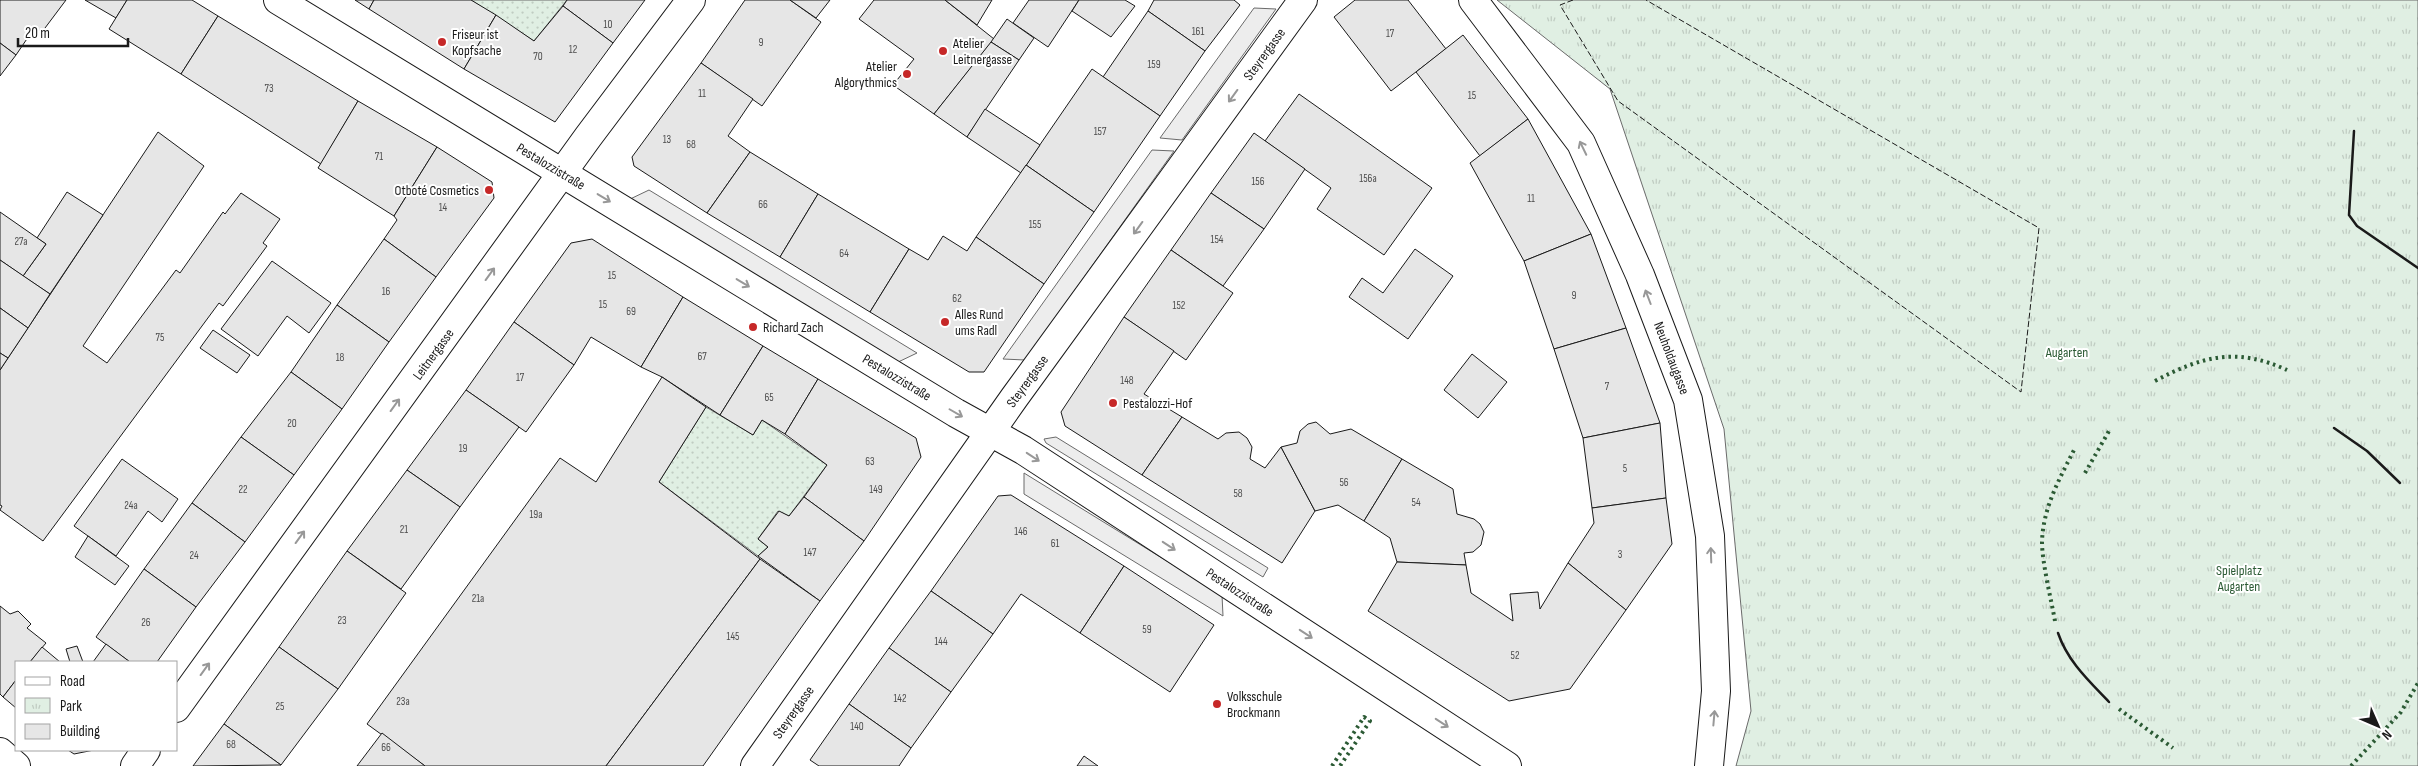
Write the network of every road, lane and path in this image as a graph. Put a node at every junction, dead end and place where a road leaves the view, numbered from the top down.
1 (278, 0) edge
2 (691, 0) edge
3 (1303, 0) edge
4 (1473, 0) edge
5 (563, 173) junction
6 (991, 432) junction
7 (178, 705) edge
8 (145, 751) edge
9 (0, 752) edge
10 (16, 766) edge
11 (134, 766) edge
12 (755, 766) edge
13 (1507, 766) edge
14 (1709, 766) edge

1 - 5 street, Pestalozzistraße
2 - 5 street, Leitnergasse
3 -> 6 street, Steyrergasse
14 -> 4 street, Neuholdaugasse
5 -> 6 street, Pestalozzistraße
7 -> 5 street, Leitnergasse
6 - 12 street, Steyrergasse
6 -> 13 street, Pestalozzistraße
8 - 11 street
9 - 10 street

